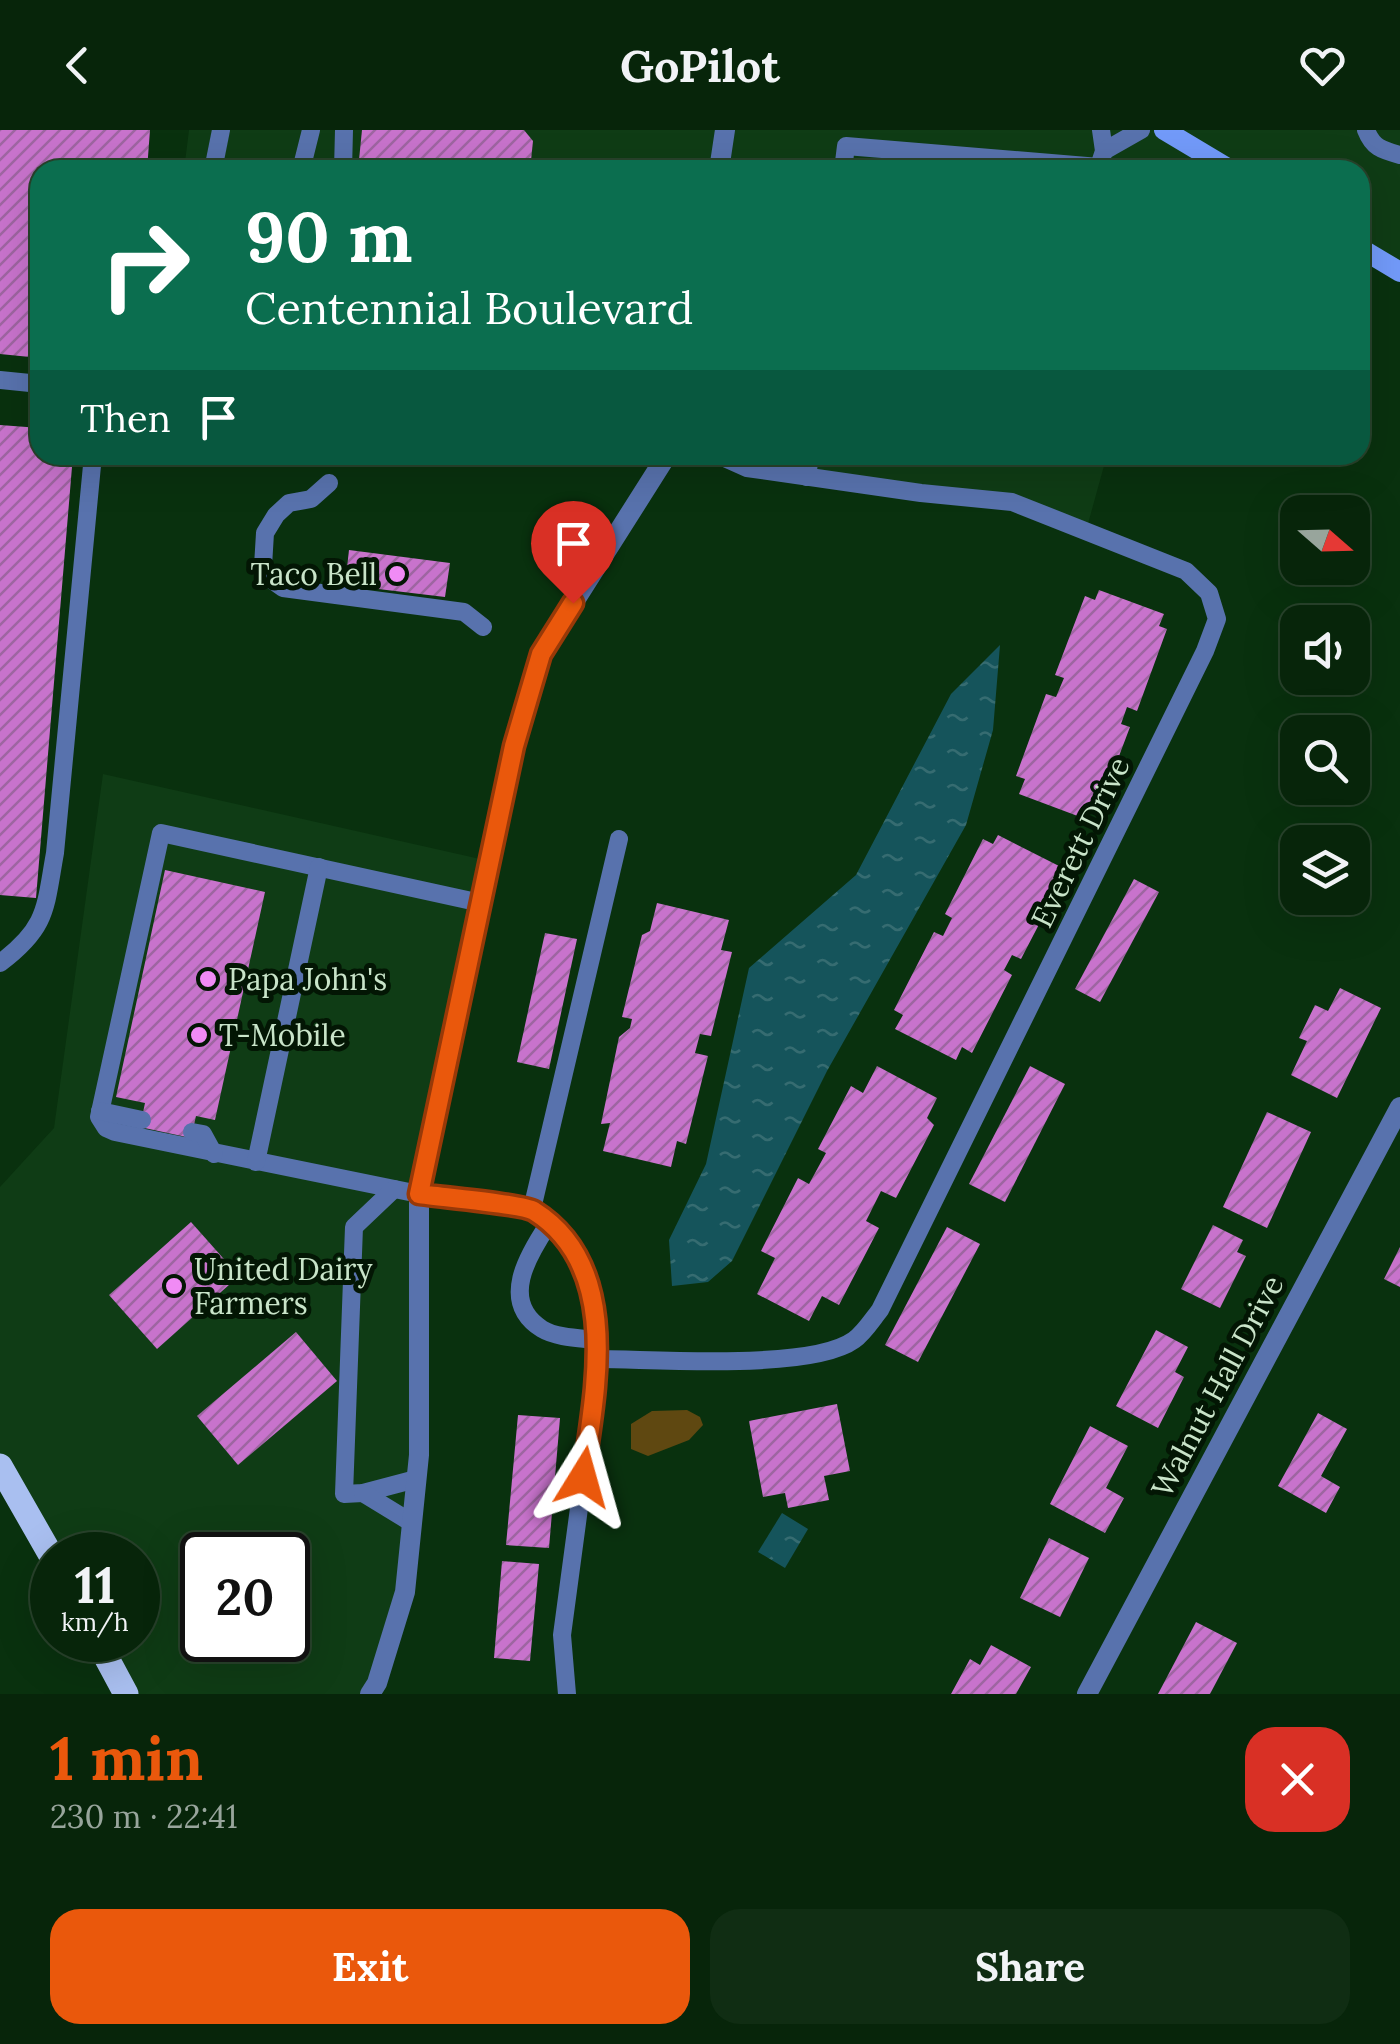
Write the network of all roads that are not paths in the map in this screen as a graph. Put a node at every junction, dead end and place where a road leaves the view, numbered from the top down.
1 (222, 130) edge
2 (311, 130) edge
3 (344, 130) edge
4 (725, 130) edge
5 (1101, 130) edge
6 (1142, 130) edge
7 (1164, 130) edge
8 (1366, 130) edge
9 (1400, 155) edge
10 (215, 160) edge
11 (304, 160) edge
12 (343, 160) edge
13 (721, 160) edge
14 (845, 160) edge
15 (1056, 160) edge
16 (1101, 160) edge
17 (1105, 160) edge
18 (1214, 160) edge
19 (1370, 254) edge
20 (1400, 272) edge
21 (0, 380) edge
22 (30, 383) edge
23 (91, 465) edge
24 (661, 465) edge
25 (741, 465) edge
26 (809, 465) edge
27 (807, 477) junction
28 (329, 483) dead end
29 (483, 627) dead end
30 (619, 839) dead end
31 (319, 868) junction
32 (481, 903) junction
33 (0, 963) edge
34 (1400, 1107) edge
35 (100, 1111) junction
36 (142, 1120) dead end
37 (192, 1132) dead end
38 (214, 1154) junction
39 (256, 1162) junction
40 (394, 1189) junction
41 (419, 1194) junction
42 (532, 1209) junction
43 (548, 1225) junction
44 (598, 1349) junction
45 (0, 1466) edge
46 (416, 1479) junction
47 (363, 1493) junction
48 (412, 1523) junction
49 (38, 1532) edge
50 (109, 1662) edge
51 (126, 1694) edge
52 (370, 1694) edge
53 (567, 1694) edge
54 (1087, 1694) edge

1 - 10 lane
2 - 11 lane
3 - 12 lane
4 - 13 street
5 - 16 lane
6 - 17 lane
7 - 18 main road
8 - 9 lane
14 - 15 lane
19 - 20 main road
21 - 22 lane
23 - 33 lane
24 - 32 street
25 - 27 lane, Everett Drive
26 - 27 lane
27 - 44 lane, Everett Drive
28 - 29 lane
30 - 42 lane
31 - 32 lane
31 - 35 lane
31 - 39 lane
32 - 41 street
34 - 54 street, Walnut Hall Drive
35 - 36 lane
35 - 38 lane
37 - 38 lane
38 - 39 lane
39 - 40 lane
40 - 41 lane
40 - 47 lane
41 - 42 lane
41 - 46 street
42 - 43 lane
43 - 44 lane
43 - 44 lane, Everett Drive
44 - 53 lane
45 - 49 main road
46 - 47 lane
46 - 48 street
47 - 48 lane
48 - 52 street
50 - 51 main road

